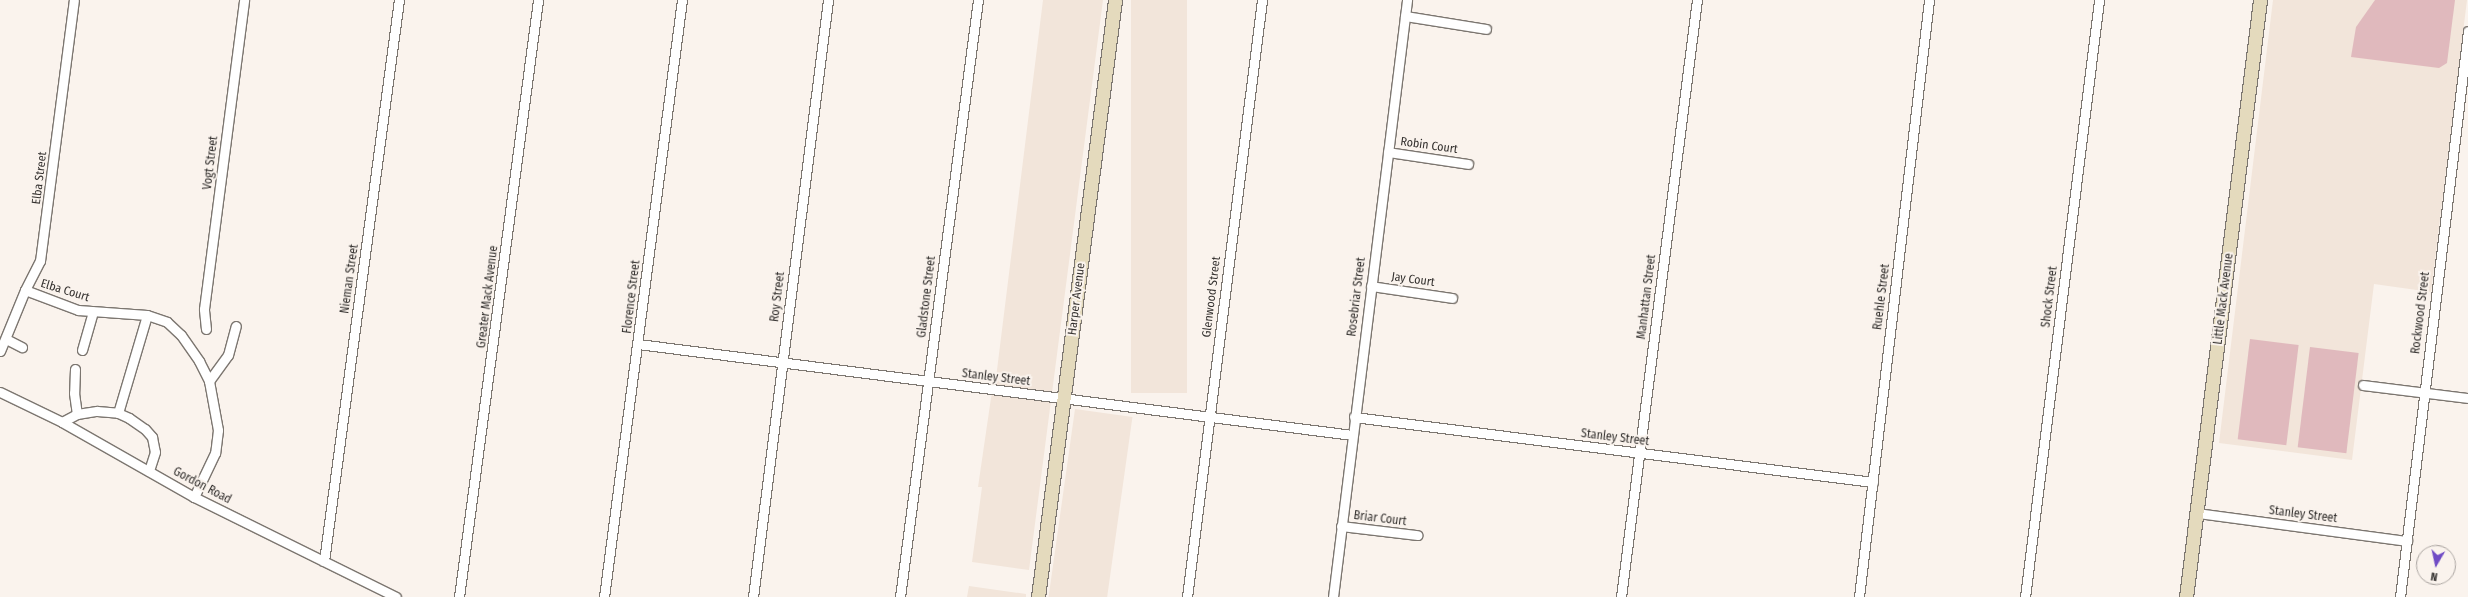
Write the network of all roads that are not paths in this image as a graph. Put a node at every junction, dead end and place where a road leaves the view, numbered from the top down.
1 (74, 0) edge
2 (244, 0) edge
3 (399, 0) edge
4 (538, 0) edge
5 (682, 0) edge
6 (828, 0) edge
7 (978, 0) edge
8 (1115, 0) edge
9 (1262, 0) edge
10 (1407, 0) edge
11 (1697, 0) edge
12 (1929, 0) edge
13 (2099, 0) edge
14 (2260, 0) edge
15 (1405, 16) junction
16 (1486, 29) dead end
17 (2468, 31) edge
18 (1388, 152) junction
19 (1468, 164) dead end
20 (1370, 286) junction
21 (25, 290) junction
22 (1452, 298) dead end
23 (93, 312) junction
24 (147, 315) junction
25 (236, 326) dead end
26 (206, 329) dead end
27 (6, 339) junction
28 (638, 344) junction
29 (22, 347) dead end
30 (82, 350) dead end
31 (0, 351) edge
32 (782, 362) junction
33 (75, 369) dead end
34 (209, 381) junction
35 (928, 381) junction
36 (2363, 385) dead end
37 (0, 392) edge
38 (2423, 392) junction
39 (1064, 398) junction
40 (2468, 398) edge
41 (118, 413) junction
42 (76, 414) junction
43 (1209, 417) junction
44 (1354, 417) junction
45 (62, 422) junction
46 (1352, 435) junction
47 (1639, 453) junction
48 (149, 471) junction
49 (1872, 482) junction
50 (194, 497) junction
51 (2197, 513) junction
52 (1341, 526) junction
53 (1417, 535) dead end
54 (2407, 541) junction
55 (324, 561) junction
56 (396, 597) edge
57 (459, 597) edge
58 (604, 597) edge
59 (752, 597) edge
60 (900, 597) edge
61 (1038, 597) edge
62 (1187, 597) edge
63 (1333, 597) edge
64 (1621, 597) edge
65 (1859, 597) edge
66 (2025, 597) edge
67 (2186, 597) edge
68 (2400, 597) edge

1 - 21 street, Elba Street
2 - 26 street, Vogt Street
3 - 55 street, Nieman Street
4 - 57 street, Greater Mack Avenue
5 - 28 street, Florence Street
6 - 32 street, Roy Street
7 - 35 street, Gladstone Street
8 - 39 main road, Harper Avenue
9 - 43 street, Glenwood Street
10 - 15 street, Rosebriar Street
11 - 47 street, Manhattan Street
12 - 49 street, Ruehle Street
13 - 66 street, Shock Street
14 - 51 main road, Little Mack Avenue
15 - 16 street
15 - 18 street, Rosebriar Street
17 - 38 street, Rockwood Street
18 - 19 street, Robin Court
18 - 20 street, Rosebriar Street
20 - 22 street, Jay Court
20 - 44 street, Rosebriar Street
21 - 23 street, Elba Court
21 - 27 street, Elba Street
23 - 24 street, Elba Court
23 - 30 street
24 - 34 street, Elba Court
24 - 41 street
25 - 34 street
27 - 29 street
27 - 31 street, Elba Street
28 - 32 street, Stanley Street
28 - 58 street, Florence Street
32 - 35 street, Stanley Street
32 - 59 street, Roy Street
33 - 42 street
34 - 50 street, Elba Court
35 - 39 street, Stanley Street
35 - 60 street, Gladstone Street
36 - 38 street
37 - 45 street, Gordon Road
38 - 40 street
38 - 54 street, Rockwood Street
39 - 43 street, Stanley Street
39 - 61 main road, Harper Avenue
41 - 42 street
41 - 48 street
42 - 45 street
43 - 46 street, Stanley Street
43 - 62 street, Glenwood Street
44 - 46 street, Rosebriar Street
44 - 47 street, Stanley Street
45 - 48 street, Gordon Road
46 - 52 street, Rosebriar Street
47 - 49 street, Stanley Street
47 - 64 street, Manhattan Street
48 - 50 street, Gordon Road
49 - 65 street, Ruehle Street
50 - 55 street, Gordon Road
51 - 54 street, Stanley Street
51 - 67 main road, Little Mack Avenue
52 - 53 street, Briar Court
52 - 63 street, Rosebriar Street
54 - 68 street, Rockwood Street
55 - 56 street, Gordon Road

